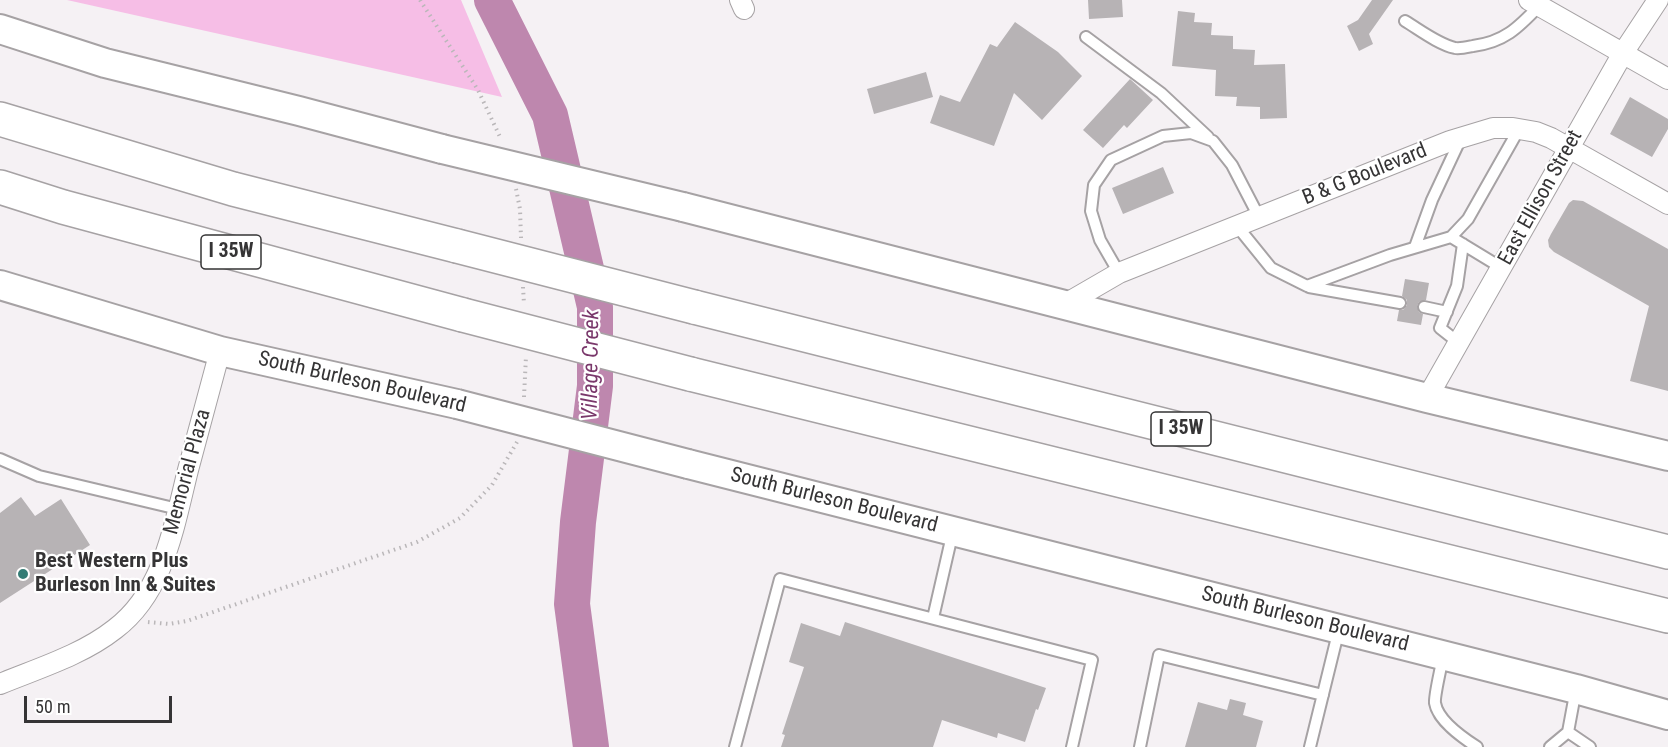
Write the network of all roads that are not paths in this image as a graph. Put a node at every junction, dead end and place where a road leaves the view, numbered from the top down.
1 (1658, 0) edge
2 (1534, 3) edge
3 (1405, 21) dead end
4 (0, 29) edge
5 (1086, 38) dead end
6 (1623, 53) junction
7 (1668, 79) edge
8 (0, 119) edge
9 (1519, 129) junction
10 (1461, 138) junction
11 (1213, 141) junction
12 (1569, 148) junction
13 (0, 187) edge
14 (1668, 204) edge
15 (1259, 217) junction
16 (1237, 226) junction
17 (1451, 237) junction
18 (1463, 244) junction
19 (1415, 247) junction
20 (1502, 268) junction
21 (1119, 273) junction
22 (0, 285) edge
23 (1307, 286) junction
24 (1400, 303) dead end
25 (1062, 306) junction
26 (1424, 307) dead end
27 (1447, 312) junction
28 (1459, 343) junction
29 (220, 351) junction
30 (1427, 398) junction
31 (1668, 456) edge
32 (0, 459) edge
33 (178, 509) junction
34 (953, 530) junction
35 (1668, 552) edge
36 (1666, 615) edge
37 (933, 618) junction
38 (1339, 629) junction
39 (1443, 656) junction
40 (0, 684) edge
41 (1576, 689) junction
42 (1323, 695) junction
43 (1668, 715) edge
44 (1568, 732) junction
45 (735, 747) edge
46 (1072, 747) edge
47 (1140, 747) edge
48 (1310, 747) edge
49 (1477, 747) edge
50 (1550, 747) edge
51 (1590, 747) edge

1 - 6 street, East Ellison Street
2 - 3 lane
2 - 6 street
4 - 25 main road, bridge
5 - 11 lane
6 - 7 street
6 - 12 street, East Ellison Street
8 - 35 highway, I 35W, bridge
9 - 10 street, B & G Boulevard
9 - 12 street, B & G Boulevard
9 - 17 lane
10 - 15 street, B & G Boulevard
10 - 19 lane
11 - 15 lane
11 - 21 lane
12 - 14 street, B & G Boulevard
12 - 20 street, East Ellison Street
13 - 36 highway, I 35W, bridge
15 - 16 street, B & G Boulevard
16 - 21 street, B & G Boulevard
16 - 23 lane
17 - 18 lane
17 - 19 lane
18 - 20 lane
18 - 27 lane
19 - 23 lane
20 - 28 street, East Ellison Street
21 - 25 street, B & G Boulevard
22 - 29 main road, South Burleson Boulevard
23 - 24 lane
25 - 30 main road
26 - 27 lane
27 - 28 lane
28 - 30 street, East Ellison Street
29 - 33 street, Memorial Plaza
29 - 34 main road, South Burleson Boulevard, bridge
30 - 31 main road
32 - 33 lane
33 - 40 street, Memorial Plaza
34 - 37 lane
34 - 38 main road, South Burleson Boulevard
37 - 45 lane
37 - 46 lane
38 - 39 main road, South Burleson Boulevard
38 - 42 lane
39 - 41 main road, South Burleson Boulevard
39 - 49 lane
41 - 43 main road, South Burleson Boulevard
41 - 44 lane
42 - 47 lane
42 - 48 lane
44 - 50 lane
44 - 51 lane

